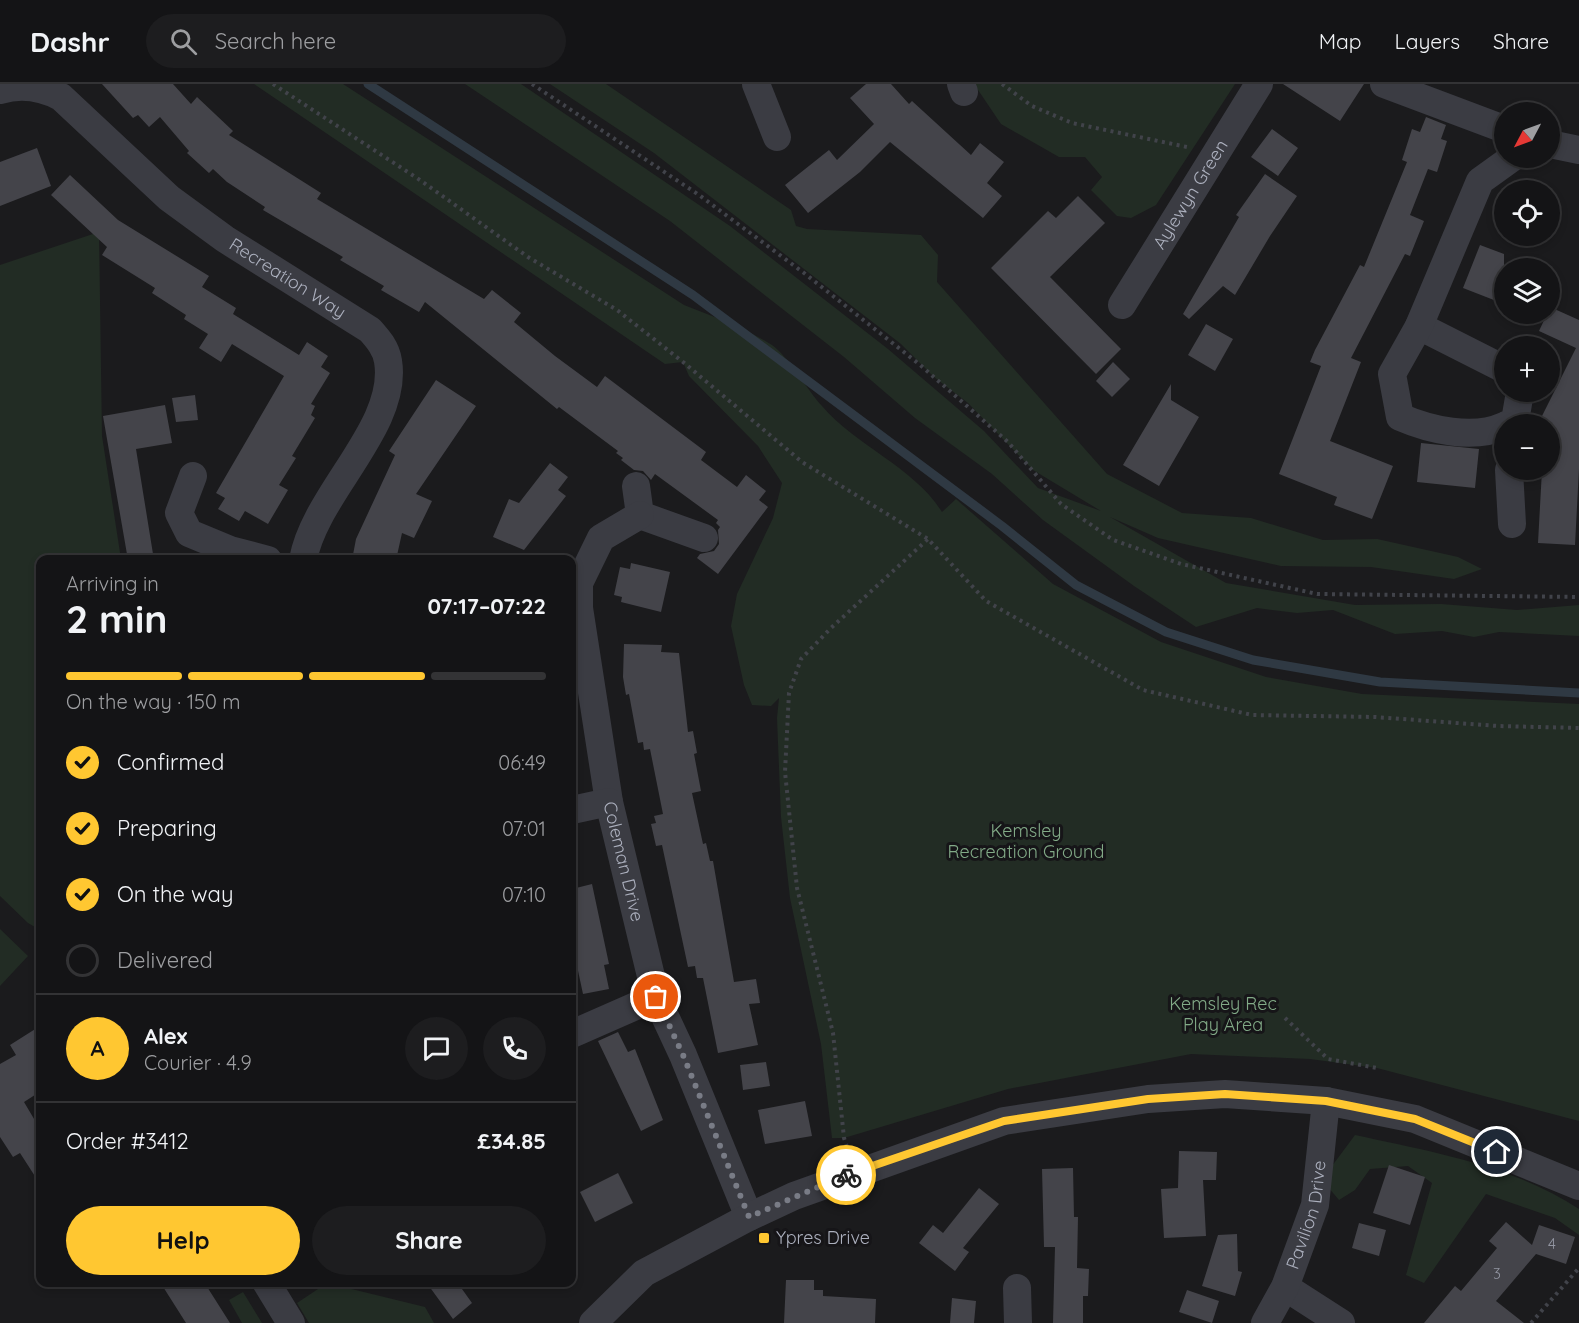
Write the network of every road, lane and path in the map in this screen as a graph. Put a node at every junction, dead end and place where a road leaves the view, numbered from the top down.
1 (273, 84) edge
2 (532, 84) edge
3 (756, 84) edge
4 (1002, 84) edge
5 (1258, 84) edge
6 (1384, 84) edge
7 (0, 90) edge
8 (1494, 125) edge
9 (777, 137) dead end
10 (1560, 146) edge
11 (1579, 150) edge
12 (1214, 153) junction
13 (1498, 168) edge
14 (1122, 305) dead end
15 (1419, 326) junction
16 (1494, 364) edge
17 (1494, 432) edge
18 (193, 476) dead end
19 (1510, 480) edge
20 (636, 486) dead end
21 (640, 515) junction
22 (1512, 524) dead end
23 (705, 538) dead end
24 (928, 539) junction
25 (249, 555) edge
26 (305, 555) edge
27 (1579, 597) edge
28 (1579, 728) edge
29 (609, 802) junction
30 (576, 809) edge
31 (656, 997) junction
32 (1285, 1018) dead end
33 (576, 1032) edge
34 (1377, 1068) dead end
35 (1326, 1101) junction
36 (856, 1172) junction
37 (1579, 1186) edge
38 (749, 1217) junction
39 (1579, 1268) edge
40 (269, 1287) edge
41 (1285, 1287) junction
42 (1017, 1288) dead end
43 (291, 1323) edge
44 (593, 1323) edge
45 (1018, 1323) edge
46 (1264, 1323) edge
47 (1341, 1323) edge
48 (1531, 1323) edge

1 - 24 path
2 - 27 path
3 - 9 street
4 - 12 path
5 - 12 street, Aylewyn Green
6 - 8 street
7 - 26 street, Recreation Way
10 - 11 street
12 - 14 street, Aylewyn Green
13 - 15 street
15 - 16 street
15 - 17 street
18 - 25 street
19 - 22 street
20 - 21 street
21 - 23 street
21 - 29 street, Coleman Drive
24 - 28 path
24 - 36 path
29 - 30 street
29 - 31 street, Coleman Drive
31 - 33 street
31 - 38 street, Coleman Drive
32 - 34 path
35 - 36 street
35 - 37 street
35 - 41 street, Pavilion Drive
36 - 38 street
38 - 44 street
39 - 48 path
40 - 43 street
41 - 46 street, Pavilion Drive
41 - 47 street
42 - 45 street

